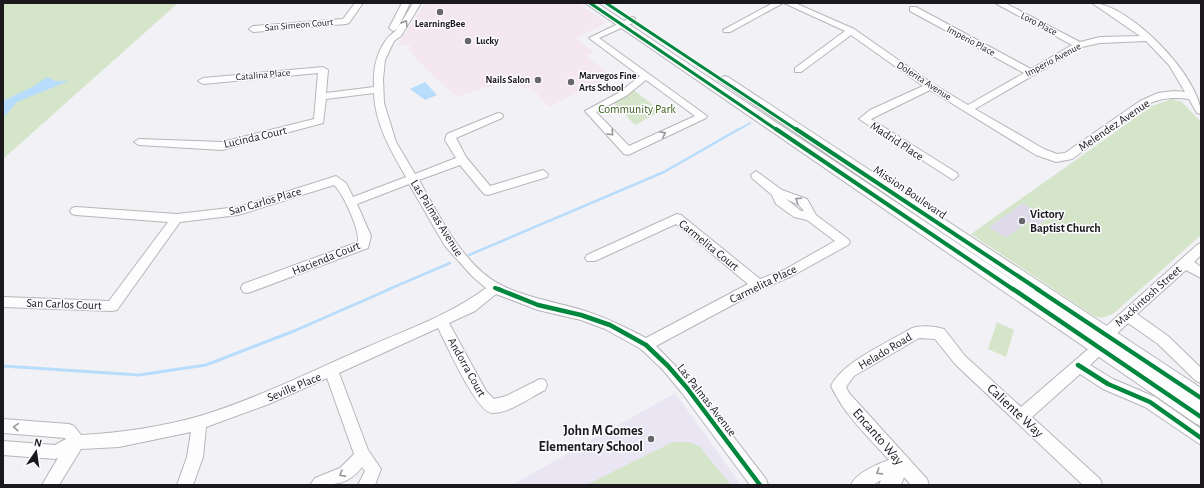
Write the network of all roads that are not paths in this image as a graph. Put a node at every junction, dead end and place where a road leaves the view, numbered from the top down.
1 (359, 3) edge
2 (406, 3) edge
3 (417, 3) edge
4 (590, 3) edge
5 (606, 3) edge
6 (779, 3) edge
7 (788, 3) edge
8 (999, 3) edge
9 (1096, 3) edge
10 (913, 10) dead end
11 (627, 22) junction
12 (253, 29) dead end
13 (727, 30) dead end
14 (851, 31) junction
15 (1146, 38) junction
16 (390, 40) junction
17 (1079, 45) junction
18 (323, 70) joint
19 (798, 70) dead end
20 (1030, 72) junction
21 (645, 76) junction
22 (203, 81) dead end
23 (930, 86) junction
24 (378, 90) junction
25 (322, 96) junction
26 (1191, 96) junction
27 (968, 109) junction
28 (1201, 111) edge
29 (498, 116) dead end
30 (139, 142) dead end
31 (1061, 158) joint
32 (462, 160) junction
33 (543, 174) dead end
34 (756, 175) dead end
35 (953, 176) dead end
36 (412, 179) junction
37 (350, 202) junction
38 (76, 211) dead end
39 (177, 218) junction
40 (1201, 248) edge
41 (591, 258) dead end
42 (1185, 263) junction
43 (1201, 273) edge
44 (758, 285) junction
45 (247, 288) dead end
46 (495, 288) junction
47 (3, 302) edge
48 (1128, 315) junction
49 (441, 321) junction
50 (939, 333) joint
51 (1102, 342) junction
52 (646, 345) junction
53 (1078, 365) junction
54 (330, 371) junction
55 (1201, 377) edge
56 (540, 385) dead end
57 (838, 386) joint
58 (1201, 398) edge
59 (1021, 417) junction
60 (1201, 417) edge
61 (199, 423) junction
62 (3, 426) edge
63 (1201, 438) edge
64 (77, 442) junction
65 (3, 448) edge
66 (362, 455) junction
67 (901, 463) junction
68 (50, 485) edge
69 (185, 485) edge
70 (318, 485) edge
71 (366, 485) edge
72 (760, 485) edge
73 (859, 485) edge
74 (887, 485) edge
75 (921, 485) edge
76 (1094, 485) edge

1 - 12 street, San Simeon Court
2 - 16 street, Las Palmas Avenue
16 -> 3 street, Las Palmas Avenue
4 - 11 main road, Mission Boulevard
5 - 11 main road, Mission Boulevard
6 - 13 street
7 - 14 street, Dolerita Avenue
8 - 17 street, Loro Place
9 - 15 street
10 - 20 street, Imperio Place
11 - 21 street
11 - 51 main road, Mission Boulevard
14 - 19 street
14 - 23 street, Dolerita Avenue
15 - 17 street, Imperio Avenue
15 - 26 street
16 - 24 street, Las Palmas Avenue
17 - 20 street, Imperio Avenue
18 - 22 street, Catalina Place
18 - 25 street, Lucinda Court
20 - 27 street, Imperio Avenue
21 -> 21 street
23 - 27 street, Dolerita Avenue
23 - 35 street, Madrid Place
24 - 25 street
24 - 36 street, Las Palmas Avenue
25 - 30 street, Lucinda Court
26 - 28 street
26 - 31 street, Melendez Avenue
27 - 31 street, Dolerita Avenue
29 - 32 street
32 - 33 street
32 - 36 street
34 - 44 street, Carmelita Place
36 - 37 street
36 - 46 street, Las Palmas Avenue
37 - 39 street, San Carlos Place
37 - 45 street, Hacienda Court
38 - 39 street, San Carlos Place
39 - 47 street, San Carlos Court
40 - 42 street, Mackintosh Street
41 - 44 street, Carmelita Court
42 - 43 street
42 - 48 street, Mackintosh Street
44 - 52 street, Carmelita Place
46 - 49 street, Seville Place
46 - 52 street, Las Palmas Avenue
48 - 51 street, Mackintosh Street
48 - 55 street
49 - 54 street, Seville Place
49 - 56 street, Andorra Court
50 - 57 street, Helado Road
50 - 59 street, Caliente Way
51 - 53 street, Mackintosh Street
51 - 58 main road, Mission Boulevard
51 - 60 main road, Mission Boulevard
52 - 72 street, Las Palmas Avenue
53 - 59 street, Mackintosh Street
53 - 63 street
54 - 61 street, Seville Place
54 - 66 street
57 - 67 street, Encanto Way
59 - 76 street, Caliente Way
61 - 64 street, Seville Place
61 - 69 street
64 -> 62 street
64 - 65 street, Seville Place
64 - 68 street
66 -> 70 street
66 - 71 street
67 -> 73 street
67 - 74 street
67 - 75 street, Encanto Way

